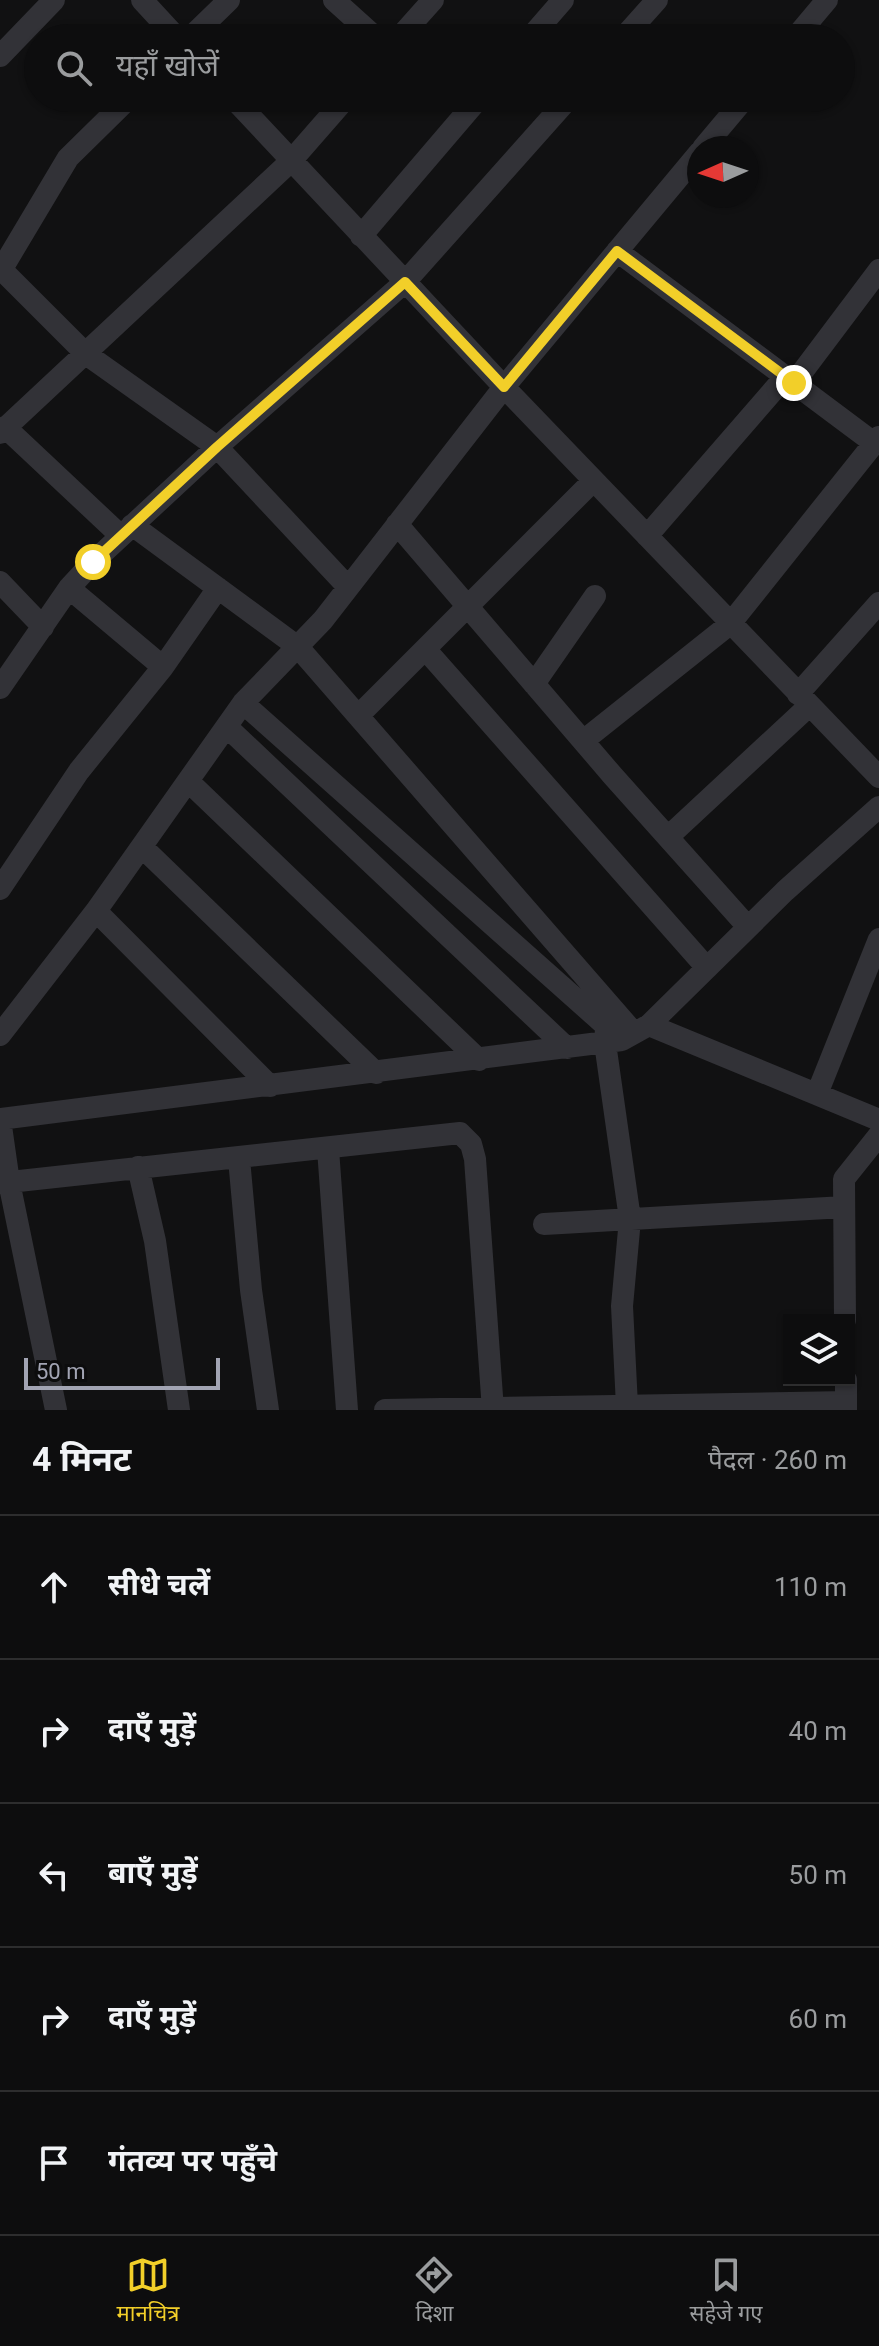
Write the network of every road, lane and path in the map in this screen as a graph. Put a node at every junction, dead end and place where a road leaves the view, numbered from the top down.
1 (54, 0) edge
2 (142, 0) edge
3 (229, 0) edge
4 (334, 0) edge
5 (433, 0) edge
6 (563, 0) edge
7 (657, 0) edge
8 (827, 0) edge
9 (31, 24) edge
10 (164, 24) edge
11 (204, 24) edge
12 (361, 24) edge
13 (412, 24) edge
14 (542, 24) edge
15 (636, 24) edge
16 (807, 24) edge
17 (24, 31) edge
18 (0, 56) edge
19 (115, 112) edge
20 (246, 112) edge
21 (334, 112) edge
22 (467, 112) edge
23 (557, 112) edge
24 (733, 112) edge
25 (713, 136) edge
26 (291, 161) junction
27 (687, 167) edge
28 (361, 236) junction
29 (617, 251) junction
30 (1, 270) edge
31 (879, 270) edge
32 (405, 282) junction
33 (86, 354) junction
34 (789, 380) junction
35 (504, 387) junction
36 (2, 430) edge
37 (876, 440) edge
38 (217, 447) junction
39 (593, 481) junction
40 (397, 524) junction
41 (126, 531) junction
42 (647, 536) junction
43 (0, 582) edge
44 (348, 587) junction
45 (69, 588) junction
46 (218, 588) junction
47 (595, 596) dead end
48 (879, 603) edge
49 (468, 607) junction
50 (730, 624) junction
51 (43, 627) junction
52 (298, 647) junction
53 (426, 650) junction
54 (163, 667) junction
55 (534, 684) junction
56 (0, 688) edge
57 (804, 700) junction
58 (243, 703) junction
59 (358, 716) junction
60 (227, 727) junction
61 (583, 741) junction
62 (879, 777) edge
63 (188, 781) junction
64 (879, 807) edge
65 (668, 837) junction
66 (142, 847) junction
67 (0, 889) edge
68 (96, 911) junction
69 (748, 927) junction
70 (879, 939) edge
71 (707, 968) junction
72 (623, 1033) junction
73 (0, 1035) edge
74 (567, 1048) junction
75 (479, 1060) junction
76 (376, 1073) junction
77 (270, 1086) junction
78 (817, 1094) junction
79 (0, 1119) edge
80 (879, 1120) edge
81 (879, 1135) edge
82 (328, 1149) junction
83 (239, 1159) junction
84 (138, 1167) junction
85 (5, 1182) edge
86 (844, 1207) junction
87 (630, 1219) junction
88 (544, 1224) dead end
89 (845, 1314) edge
90 (846, 1397) edge
91 (627, 1406) junction
92 (706, 1407) edge
93 (582, 1408) edge
94 (492, 1409) edge
95 (56, 1410) edge
96 (179, 1410) edge
97 (268, 1410) edge
98 (347, 1410) edge
99 (385, 1410) edge
100 (415, 1410) edge

1 - 9 street
2 - 10 street
3 - 11 street
4 - 12 street
5 - 13 street
6 - 14 street
7 - 15 street
8 - 16 street
17 - 18 street
19 - 30 street
20 - 26 street
21 - 26 street
22 - 28 street
23 - 32 street
24 - 25 street
26 - 28 street
26 - 33 street
27 - 29 street
28 - 32 street
29 - 34 street
29 - 35 street
30 - 33 street
31 - 34 street
32 - 35 street
32 - 38 street
33 - 36 street
33 - 38 street
34 - 37 street
34 - 42 street
35 - 39 street
35 - 40 street
36 - 41 street
37 - 50 street
38 - 41 street
38 - 44 street
39 - 42 street
39 - 49 street
40 - 44 street
40 - 49 street
41 - 45 street
41 - 46 street
42 - 50 street
43 - 51 street
44 - 52 street
45 - 51 street
45 - 54 street
46 - 52 street
46 - 54 street
47 - 55 street
48 - 57 street
49 - 53 street
49 - 55 street
50 - 57 street
50 - 61 street
51 - 56 street
52 - 58 street
52 - 59 street
53 - 59 street
53 - 71 street
54 - 67 street
55 - 61 street
57 - 62 street
57 - 65 street
58 - 60 street
58 - 72 street
59 - 72 street
60 - 63 street
60 - 74 street
61 - 65 street
63 - 66 street
63 - 75 street
64 - 69 street
65 - 69 street
66 - 68 street
66 - 76 street
68 - 73 street
68 - 77 street
69 - 71 street
70 - 78 street
71 - 72 street
72 - 74 street
72 - 78 street
72 - 87 street
74 - 75 street
75 - 76 street
76 - 77 street
77 - 79 street
78 - 80 street
79 - 85 street
81 - 86 street
82 - 83 street
82 - 94 street
82 - 98 street
83 - 84 street
83 - 97 street
84 - 85 street
84 - 96 street
85 - 95 street
86 - 87 street
86 - 89 street
87 - 88 street
87 - 91 street
90 - 92 street
91 - 92 street
91 - 93 street
93 - 94 street
94 - 100 street
99 - 100 street

